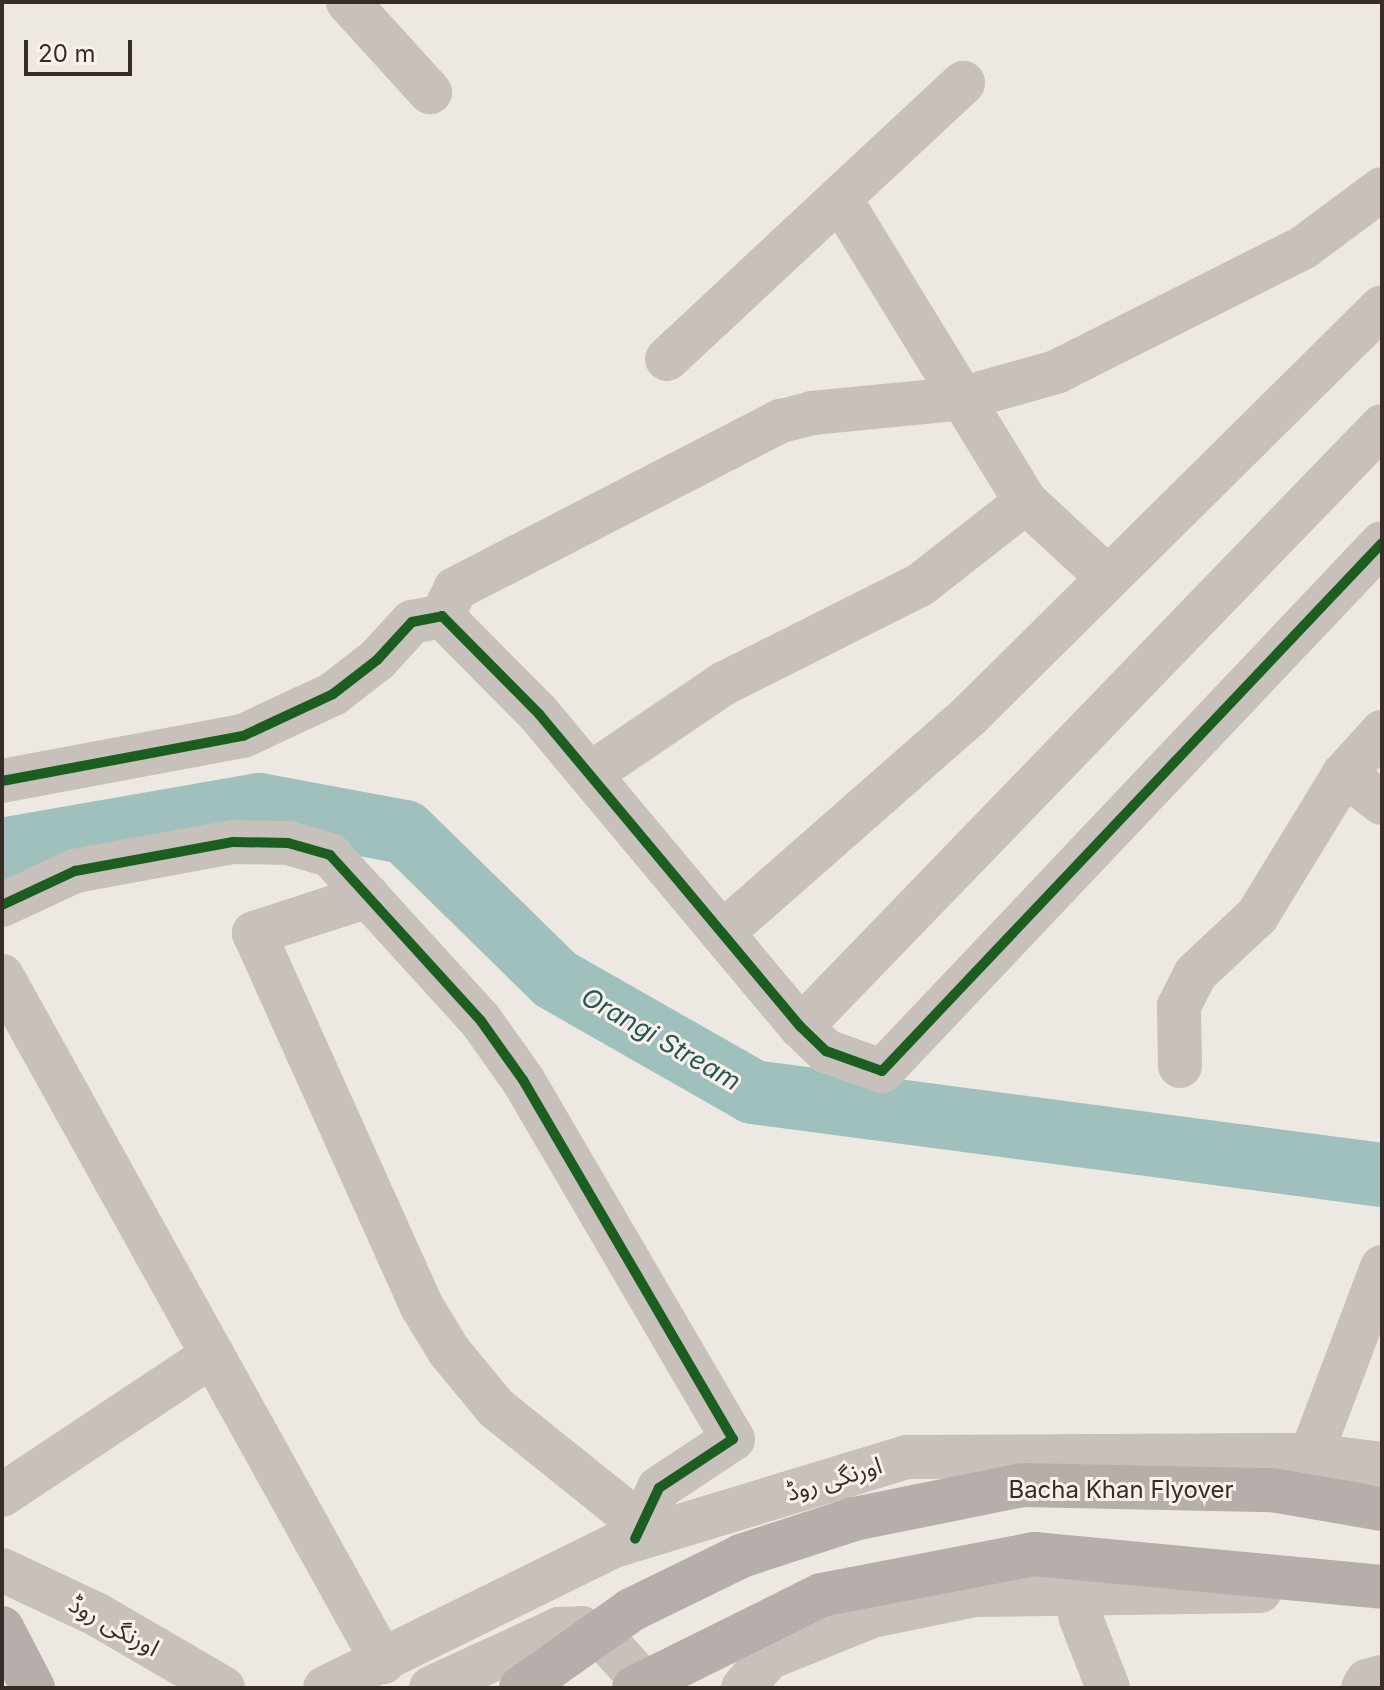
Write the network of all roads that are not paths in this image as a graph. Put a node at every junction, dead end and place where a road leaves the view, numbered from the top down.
1 (348, 2) edge
2 (963, 83) dead end
3 (430, 92) dead end
4 (1382, 189) edge
5 (842, 202) junction
6 (1382, 307) edge
7 (667, 359) dead end
8 (964, 398) junction
9 (1382, 426) edge
10 (1026, 502) junction
11 (1382, 543) edge
12 (1108, 578) junction
13 (442, 616) junction
14 (1382, 732) edge
15 (590, 774) junction
16 (1344, 774) junction
17 (2, 781) edge
18 (1382, 803) edge
19 (368, 896) junction
20 (2, 905) edge
21 (722, 933) junction
22 (2, 976) edge
23 (801, 1027) junction
24 (1180, 1066) dead end
25 (1382, 1267) edge
26 (213, 1355) junction
27 (1311, 1455) junction
28 (1382, 1464) edge
29 (2, 1495) edge
30 (1382, 1509) edge
31 (638, 1532) junction
32 (2, 1570) edge
33 (1382, 1587) edge
34 (1382, 1603) edge
35 (1080, 1616) dead end
36 (2, 1628) edge
37 (383, 1662) junction
38 (1382, 1677) edge
39 (33, 1688) edge
40 (223, 1688) edge
41 (325, 1688) edge
42 (431, 1688) edge
43 (521, 1688) edge
44 (634, 1688) edge
45 (649, 1688) edge
46 (743, 1688) edge
47 (1108, 1688) edge
48 (1363, 1688) edge

1 - 3 street
2 - 5 street
4 - 8 street
5 - 7 street
5 - 8 street
6 - 12 street
8 - 10 street
8 - 13 street
9 - 23 street
10 - 12 street
10 - 15 street
11 - 23 street
12 - 21 street
13 - 15 street
13 - 17 street
14 - 16 street
15 - 21 street
16 - 18 street
16 - 24 street
19 - 20 street
19 - 31 street
19 - 31 street
21 - 23 street
22 - 26 street
25 - 27 street
26 - 29 street
26 - 37 street
27 - 28 street, اورنگی روڈ
27 - 31 street, اورنگی روڈ
30 - 43 main road, Bacha Khan Flyover, bridge
31 - 37 street, اورنگی روڈ
32 - 40 street, اورنگی روڈ
33 - 44 main road, bridge
34 - 46 street
35 - 47 street
36 - 39 main road
37 - 41 street, اورنگی روڈ
38 - 48 street
42 - 45 street

